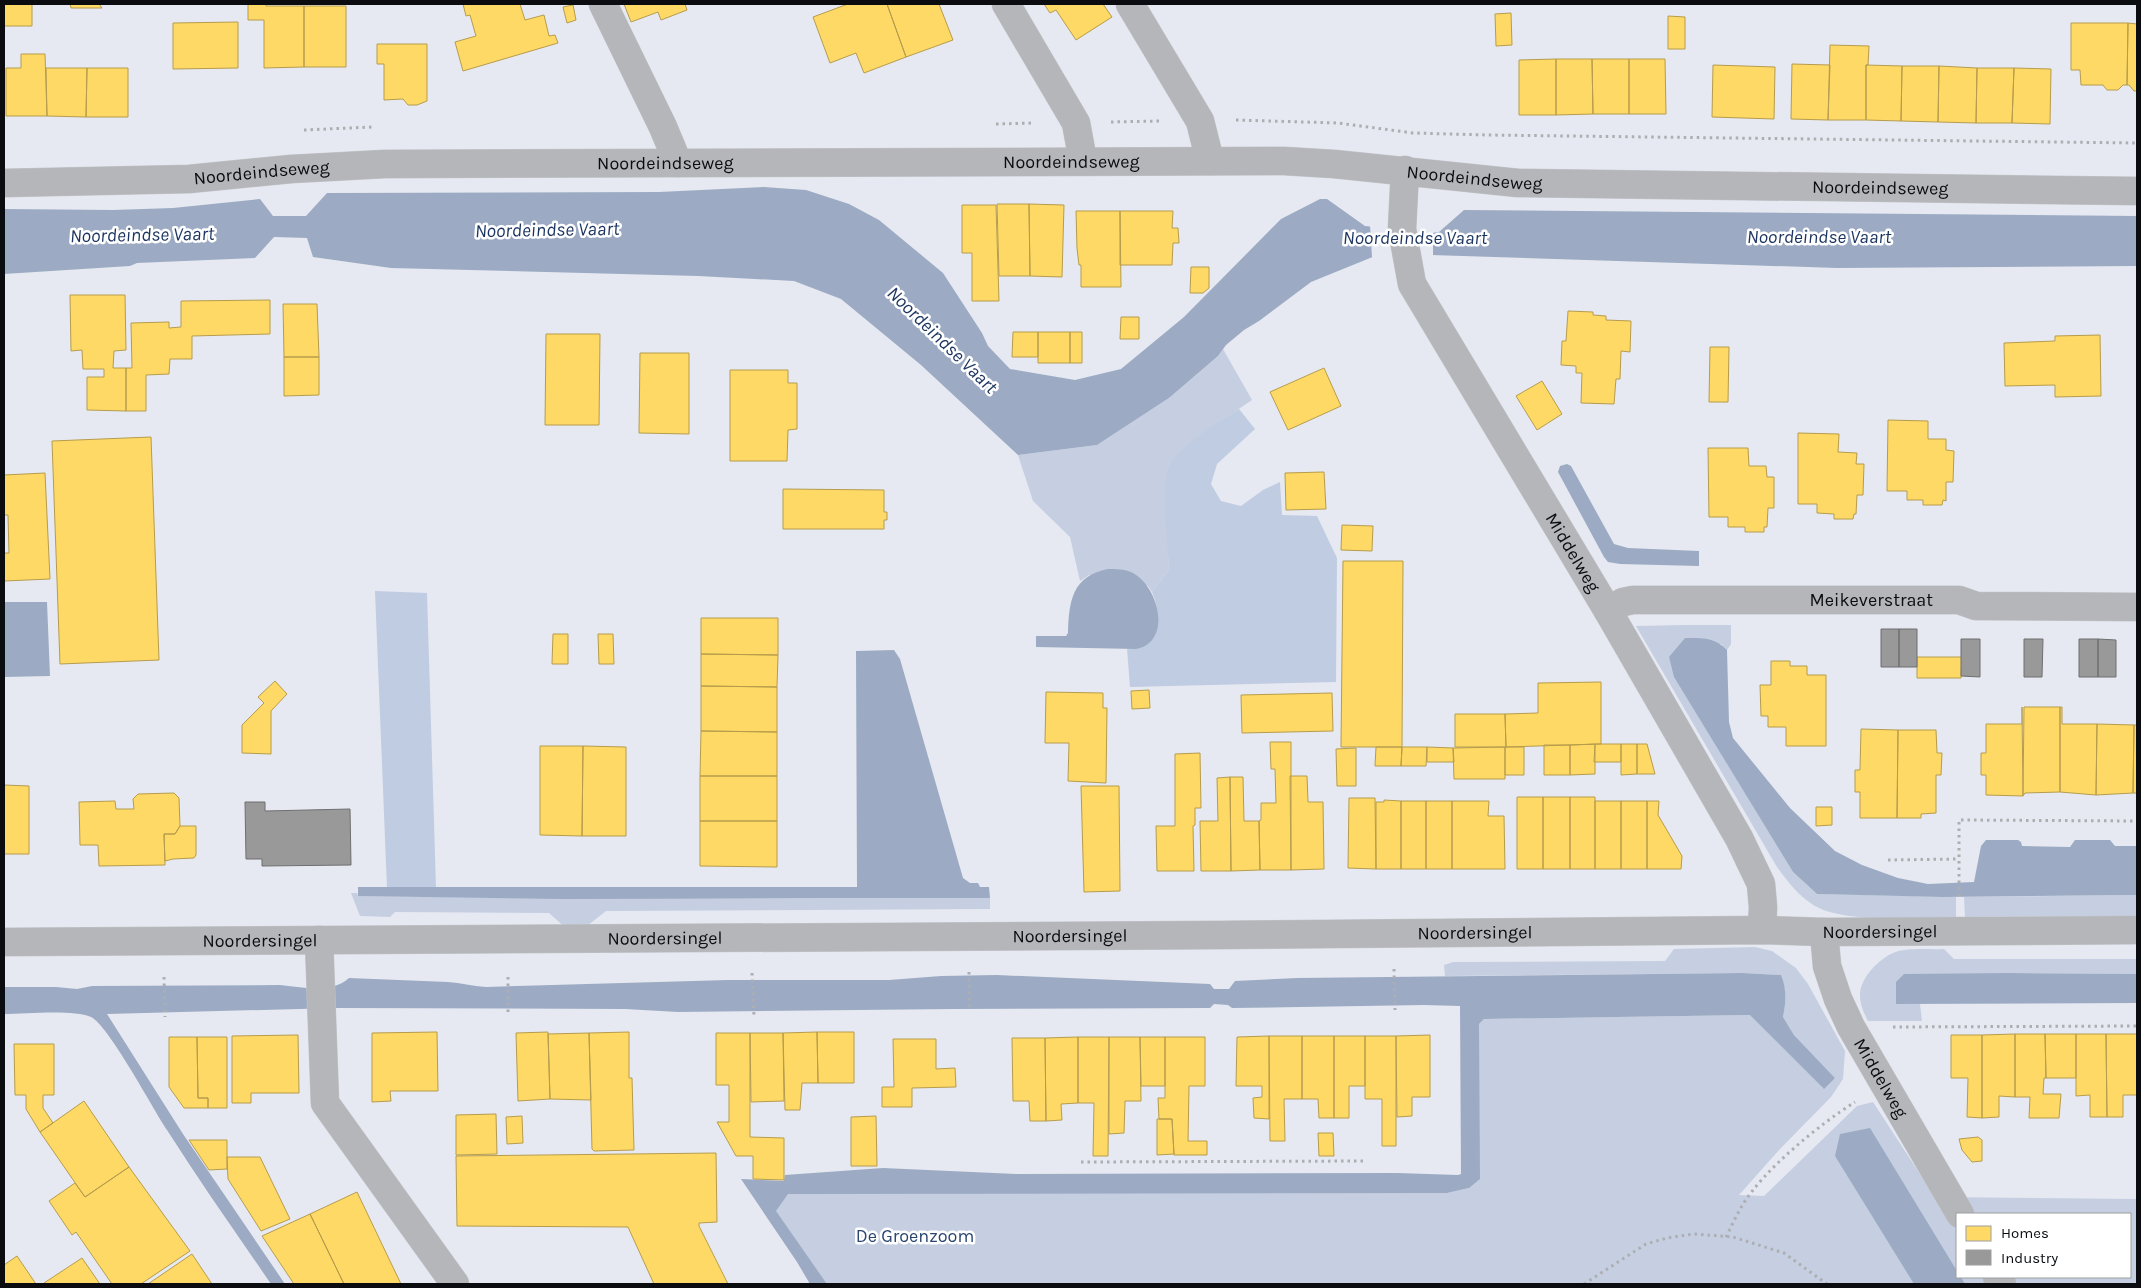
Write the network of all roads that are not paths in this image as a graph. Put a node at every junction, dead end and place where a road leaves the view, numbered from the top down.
1 (603, 4) edge
2 (1006, 4) edge
3 (1130, 4) edge
4 (1210, 161) junction
5 (1083, 162) junction
6 (678, 163) junction
7 (1405, 170) junction
8 (4, 183) edge
9 (2137, 191) edge
10 (2137, 607) edge
11 (1608, 611) junction
12 (1762, 930) junction
13 (2137, 930) edge
14 (1824, 932) junction
15 (319, 940) junction
16 (4, 942) edge
17 (1959, 1213) edge
18 (455, 1284) edge

1 - 6 street
2 - 5 street
3 - 4 street
4 - 5 street, Noordeindseweg
4 - 7 street, Noordeindseweg
5 - 6 street, Noordeindseweg
6 - 8 street, Noordeindseweg
7 - 9 street, Noordeindseweg
7 - 11 street, Middelweg
10 - 11 street, Meikeverstraat
11 - 12 street, Middelweg
12 - 14 street, Noordersingel
12 - 15 street, Noordersingel
13 - 14 street, Noordersingel
14 - 17 street, Middelweg
15 - 16 street, Noordersingel
15 - 18 street

